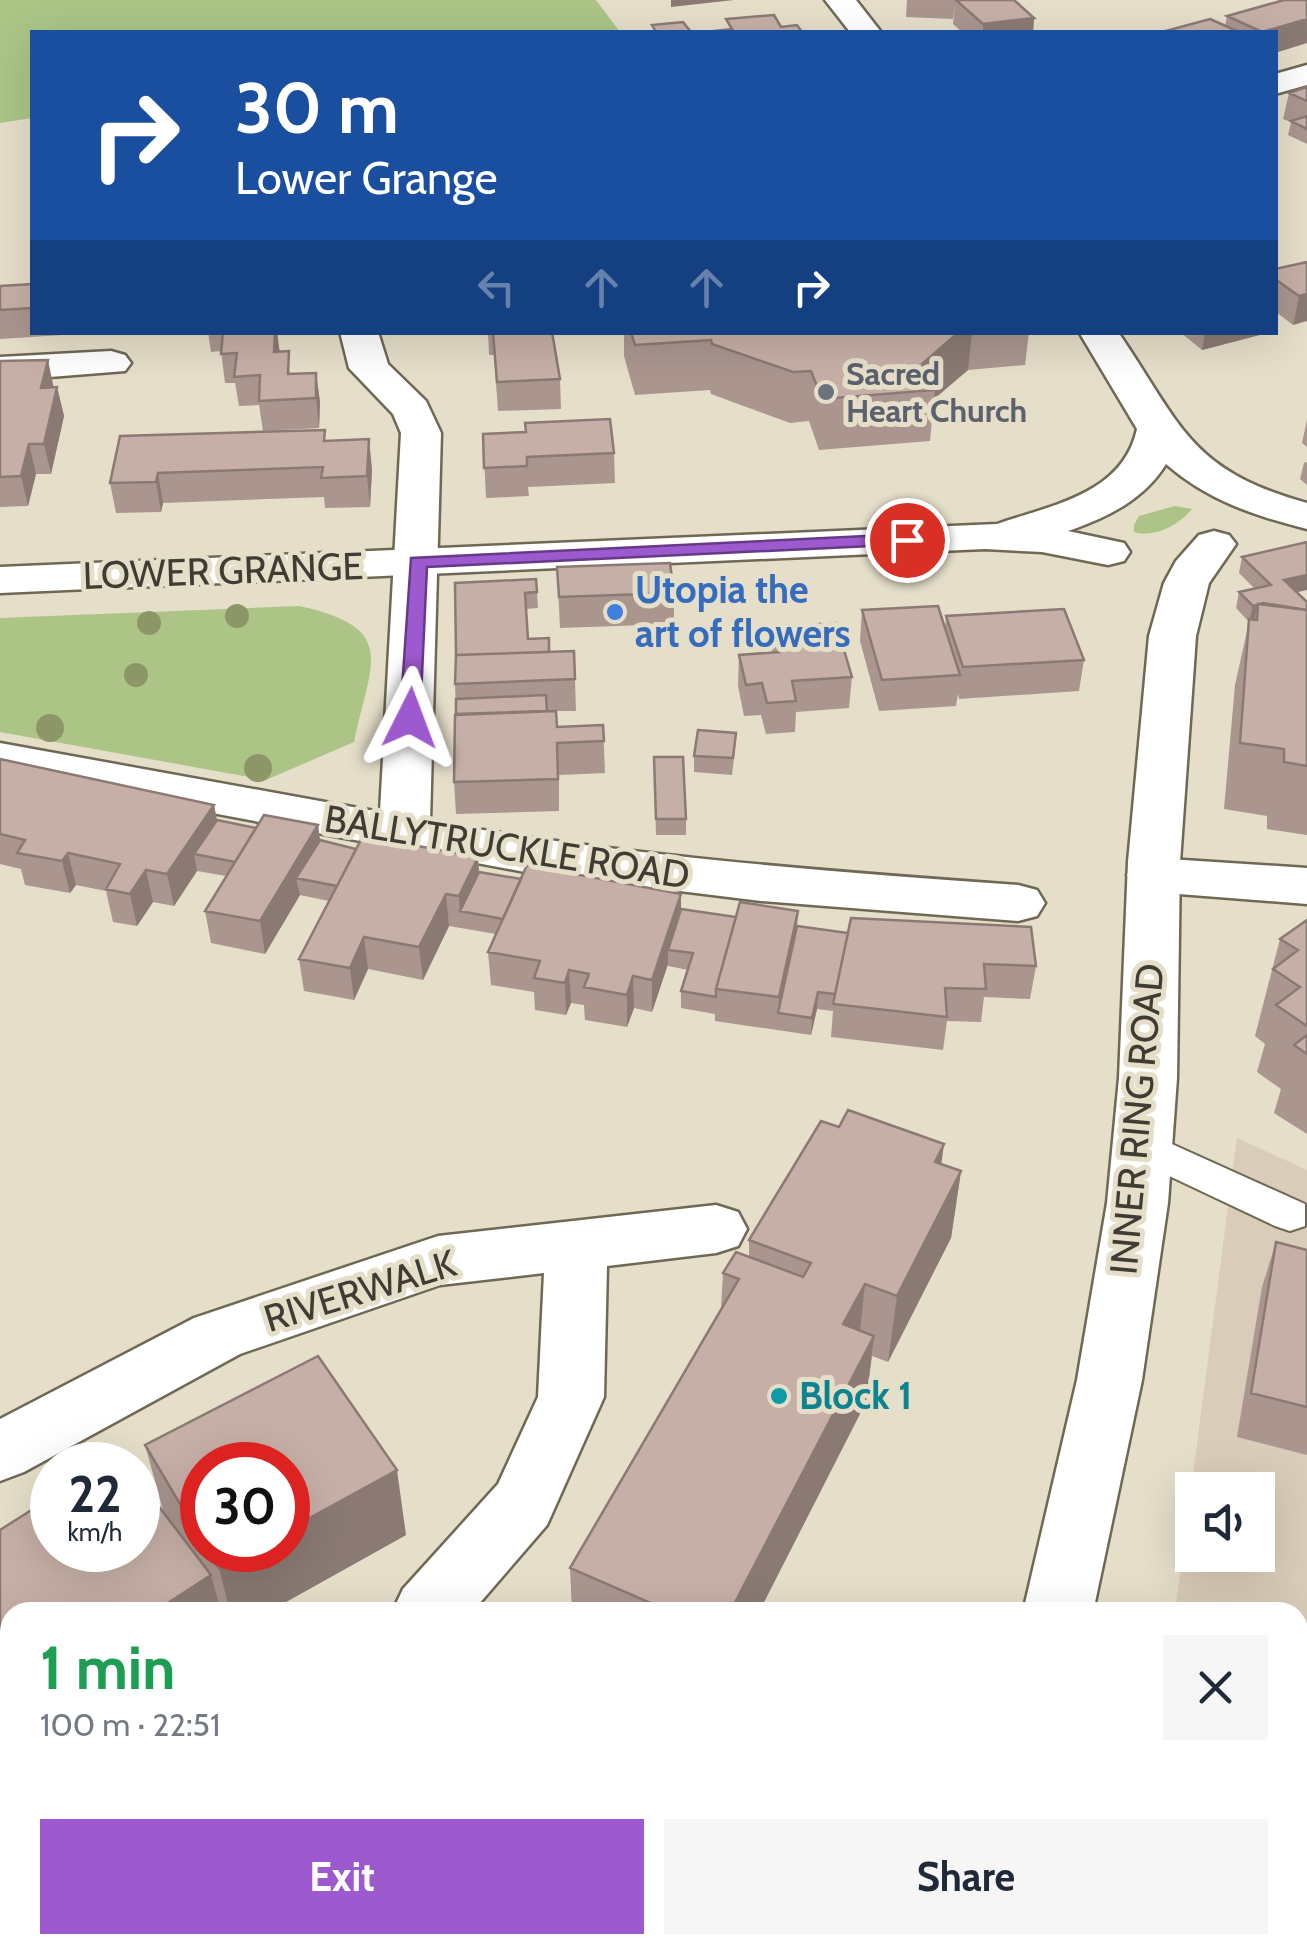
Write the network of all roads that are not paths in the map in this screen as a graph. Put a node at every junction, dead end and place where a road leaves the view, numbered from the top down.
1 (840, 0) edge
2 (864, 30) edge
3 (1307, 75) edge
4 (1278, 83) edge
5 (360, 335) edge
6 (1100, 335) edge
7 (111, 363) dead end
8 (0, 369) edge
9 (1158, 428) junction
10 (1226, 488) junction
11 (1102, 499) junction
12 (1307, 516) edge
13 (1307, 527) edge
14 (985, 536) junction
15 (1218, 542) junction
16 (1113, 554) junction
17 (418, 562) junction
18 (0, 580) edge
19 (1177, 619) junction
20 (0, 758) edge
21 (404, 835) junction
22 (1153, 875) junction
23 (1307, 886) edge
24 (1018, 903) dead end
25 (1143, 1146) junction
26 (1290, 1214) dead end
27 (716, 1229) dead end
28 (576, 1244) junction
29 (0, 1452) edge
30 (437, 1602) edge
31 (1060, 1602) edge

1 - 2 main road
3 - 4 main road
5 - 17 main road
6 - 9 main road
7 - 8 main road
9 - 10 main road
9 - 11 main road
10 - 11 main road
10 - 12 main road
10 - 15 main road, INNER RING ROAD
11 - 14 main road
11 - 16 main road
13 - 15 main road
14 - 16 main road
14 - 17 main road, LOWER GRANGE
15 - 16 main road
15 - 19 main road, INNER RING ROAD
16 - 19 main road
17 - 18 main road, LOWER GRANGE
17 - 21 main road
19 - 22 main road, INNER RING ROAD
20 - 21 main road, BALLYTRUCKLE ROAD
21 - 24 main road, BALLYTRUCKLE ROAD
22 - 23 main road
22 - 25 main road, INNER RING ROAD
25 - 26 lane
25 - 31 main road, INNER RING ROAD
27 - 28 main road, RIVERWALK
28 - 29 main road, RIVERWALK
28 - 30 main road

